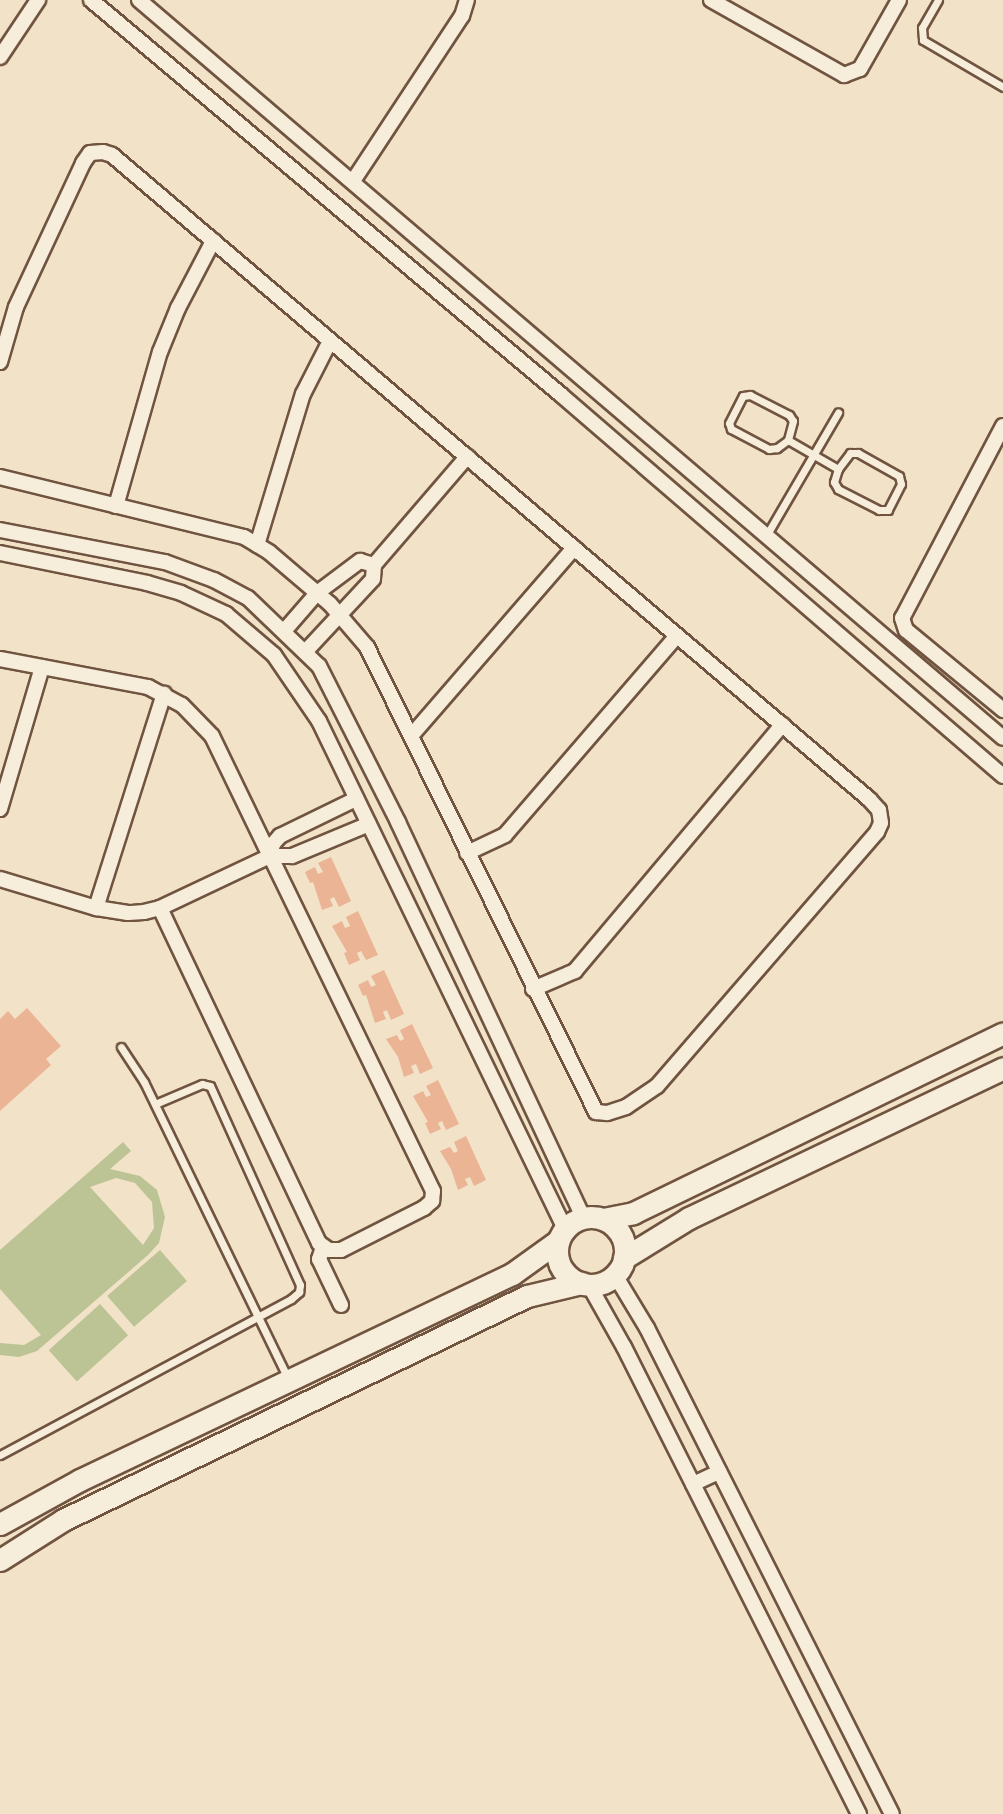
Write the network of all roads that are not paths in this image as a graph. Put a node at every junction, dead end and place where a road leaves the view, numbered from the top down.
1 (38, 0) edge
2 (91, 0) edge
3 (139, 0) edge
4 (467, 0) edge
5 (711, 0) edge
6 (899, 0) edge
7 (938, 0) edge
8 (0, 57) edge
9 (1003, 87) edge
10 (353, 181) junction
11 (213, 241) junction
12 (330, 341) junction
13 (0, 362) edge
14 (838, 413) dead end
15 (1003, 426) edge
16 (788, 440) junction
17 (814, 456) junction
18 (467, 457) junction
19 (838, 469) junction
20 (0, 477) edge
21 (116, 506) junction
22 (0, 530) edge
23 (765, 536) junction
24 (257, 545) junction
25 (574, 548) junction
26 (0, 553) edge
27 (127, 555) junction
28 (374, 565) junction
29 (123, 579) junction
30 (317, 593) junction
31 (338, 613) junction
32 (285, 630) junction
33 (677, 636) junction
34 (306, 651) junction
35 (0, 659) edge
36 (43, 667) junction
37 (164, 694) junction
38 (1003, 710) edge
39 (782, 725) junction
40 (411, 736) junction
41 (1003, 738) edge
42 (1003, 776) edge
43 (356, 799) junction
44 (0, 809) edge
45 (369, 824) junction
46 (467, 853) junction
47 (270, 856) junction
48 (0, 879) edge
49 (96, 908) junction
50 (160, 908) junction
51 (533, 989) junction
52 (477, 992) junction
53 (456, 1000) junction
54 (1003, 1033) edge
55 (121, 1047) dead end
56 (1003, 1068) edge
57 (155, 1104) junction
58 (593, 1218) junction
59 (561, 1235) junction
60 (323, 1247) junction
61 (620, 1266) junction
62 (585, 1284) junction
63 (341, 1305) dead end
64 (257, 1318) junction
65 (289, 1379) junction
66 (0, 1455) edge
67 (719, 1472) junction
68 (693, 1484) junction
69 (0, 1524) edge
70 (0, 1560) edge
71 (859, 1814) edge
72 (892, 1814) edge

1 - 8 street
2 - 42 street
3 - 10 street
4 - 10 street
5 - 6 street
7 - 9 lane
10 - 23 street
11 - 12 street
11 - 13 street
11 - 21 street
12 - 18 street
12 - 24 street
14 - 17 lane
15 - 38 street
16 - 16 lane
16 - 17 lane
17 - 19 lane
17 - 23 lane
18 - 25 street
18 - 28 street
19 - 19 lane
20 - 21 street
21 - 24 street
22 - 27 street
23 - 41 street
24 - 30 street
25 - 33 street
25 - 40 street
26 - 29 street
27 - 29 street
27 - 32 street
28 - 30 street
28 - 31 street
29 - 43 street
30 - 31 street
30 - 32 street
31 - 34 street
31 - 40 street
32 - 34 street
33 - 39 street
33 - 46 street
34 - 52 street
35 - 36 street
36 - 37 street
36 - 44 street
37 - 47 street
37 - 49 street
39 - 51 street
39 - 51 street
40 - 46 street
43 - 45 street
43 - 47 street
45 - 47 street
45 - 53 street
46 - 51 street
47 - 50 street
47 - 60 street
48 - 49 street
49 - 50 street
50 - 60 street
52 - 53 street
52 - 58 street
53 - 59 street
54 - 58 main road
55 - 57 lane
56 - 61 main road
57 - 64 lane
57 - 64 lane
58 - 59 main road
58 - 61 main road
59 - 62 main road
59 - 65 main road
60 - 63 street
61 - 62 main road
61 - 67 street
62 - 68 street
62 - 70 main road
64 - 65 lane
64 - 66 lane
65 - 69 main road
67 - 68 street
67 - 72 street
68 - 71 street

